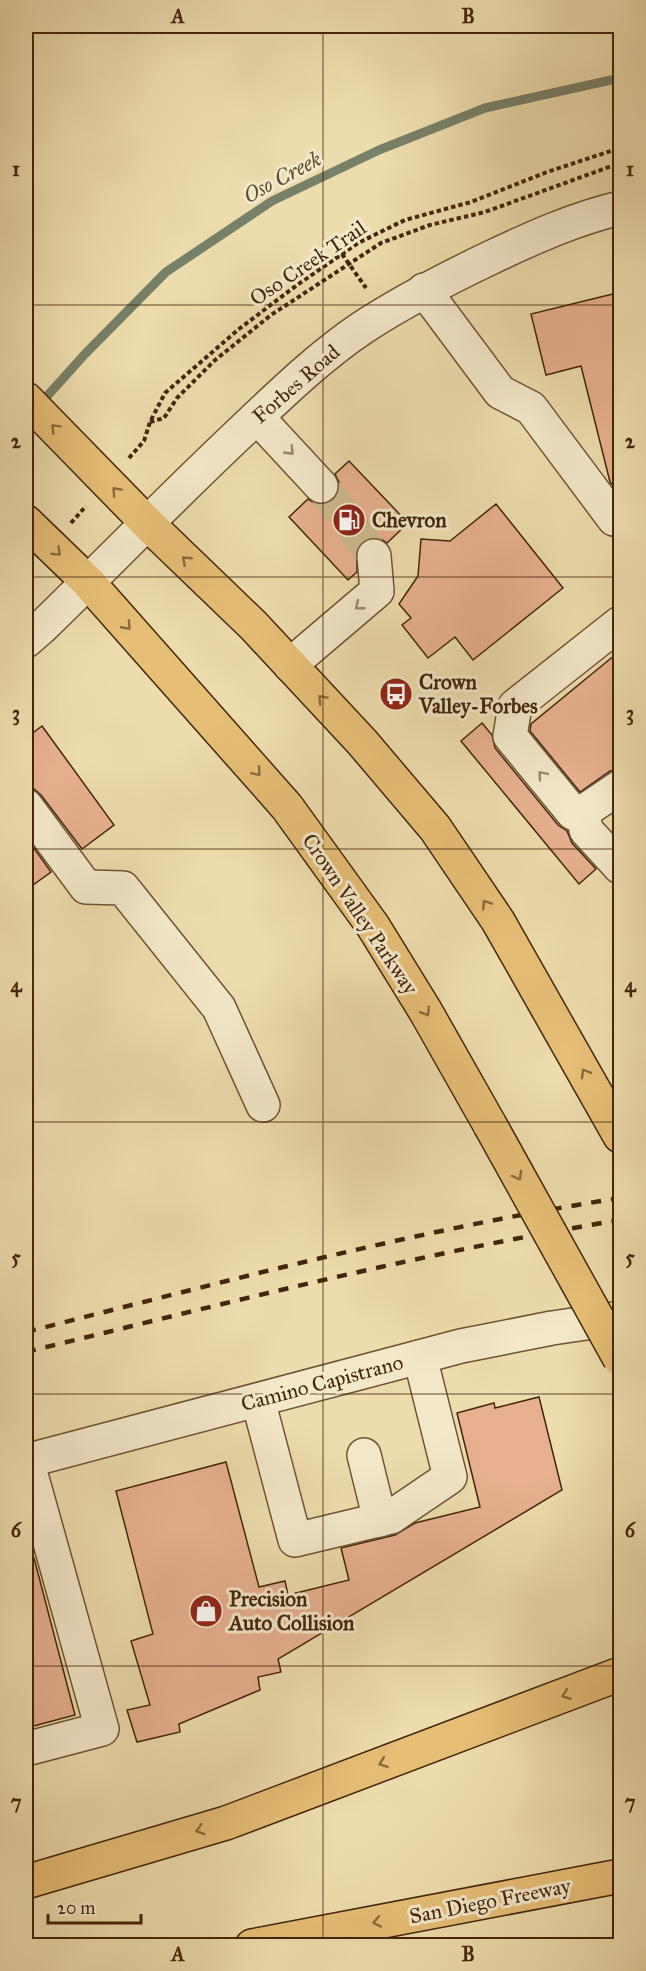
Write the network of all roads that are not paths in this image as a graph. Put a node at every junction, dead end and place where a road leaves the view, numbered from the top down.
1 (621, 208) edge
2 (424, 290) junction
3 (26, 399) edge
4 (257, 417) junction
5 (321, 486) tunnel mouth
6 (621, 517) edge
7 (26, 522) edge
8 (148, 524) junction
9 (374, 556) tunnel mouth
10 (88, 582) junction
11 (621, 623) edge
12 (26, 641) edge
13 (290, 665) junction
14 (621, 786) edge
15 (26, 806) edge
16 (583, 812) junction
17 (621, 867) edge
18 (263, 1105) dead end
19 (617, 1130) edge
20 (621, 1318) edge
21 (420, 1357) junction
22 (621, 1359) edge
23 (258, 1400) junction
24 (364, 1455) dead end
25 (26, 1461) edge
26 (380, 1520) junction
27 (621, 1674) edge
28 (26, 1749) edge
29 (621, 1876) edge
30 (26, 1882) edge
31 (252, 1946) edge

1 - 2 street, Forbes Road
2 - 4 street, Forbes Road
2 - 6 street
8 -> 3 main road
4 -> 5 street
4 - 8 street, Forbes Road
7 -> 10 main road, Crown Valley Parkway
8 - 10 street, Forbes Road
13 -> 8 main road
9 -> 13 street
10 - 12 street, Forbes Road
10 -> 22 main road, Crown Valley Parkway, bridge
16 -> 11 street
19 -> 13 main road
14 - 16 street
15 - 18 street
16 - 17 street
20 - 21 street, Camino Capistrano
21 - 23 street, Camino Capistrano
21 - 26 street
23 - 25 street, Camino Capistrano
23 - 26 street
24 - 26 street
25 - 28 street
27 -> 30 main road
29 -> 31 main road, San Diego Freeway

